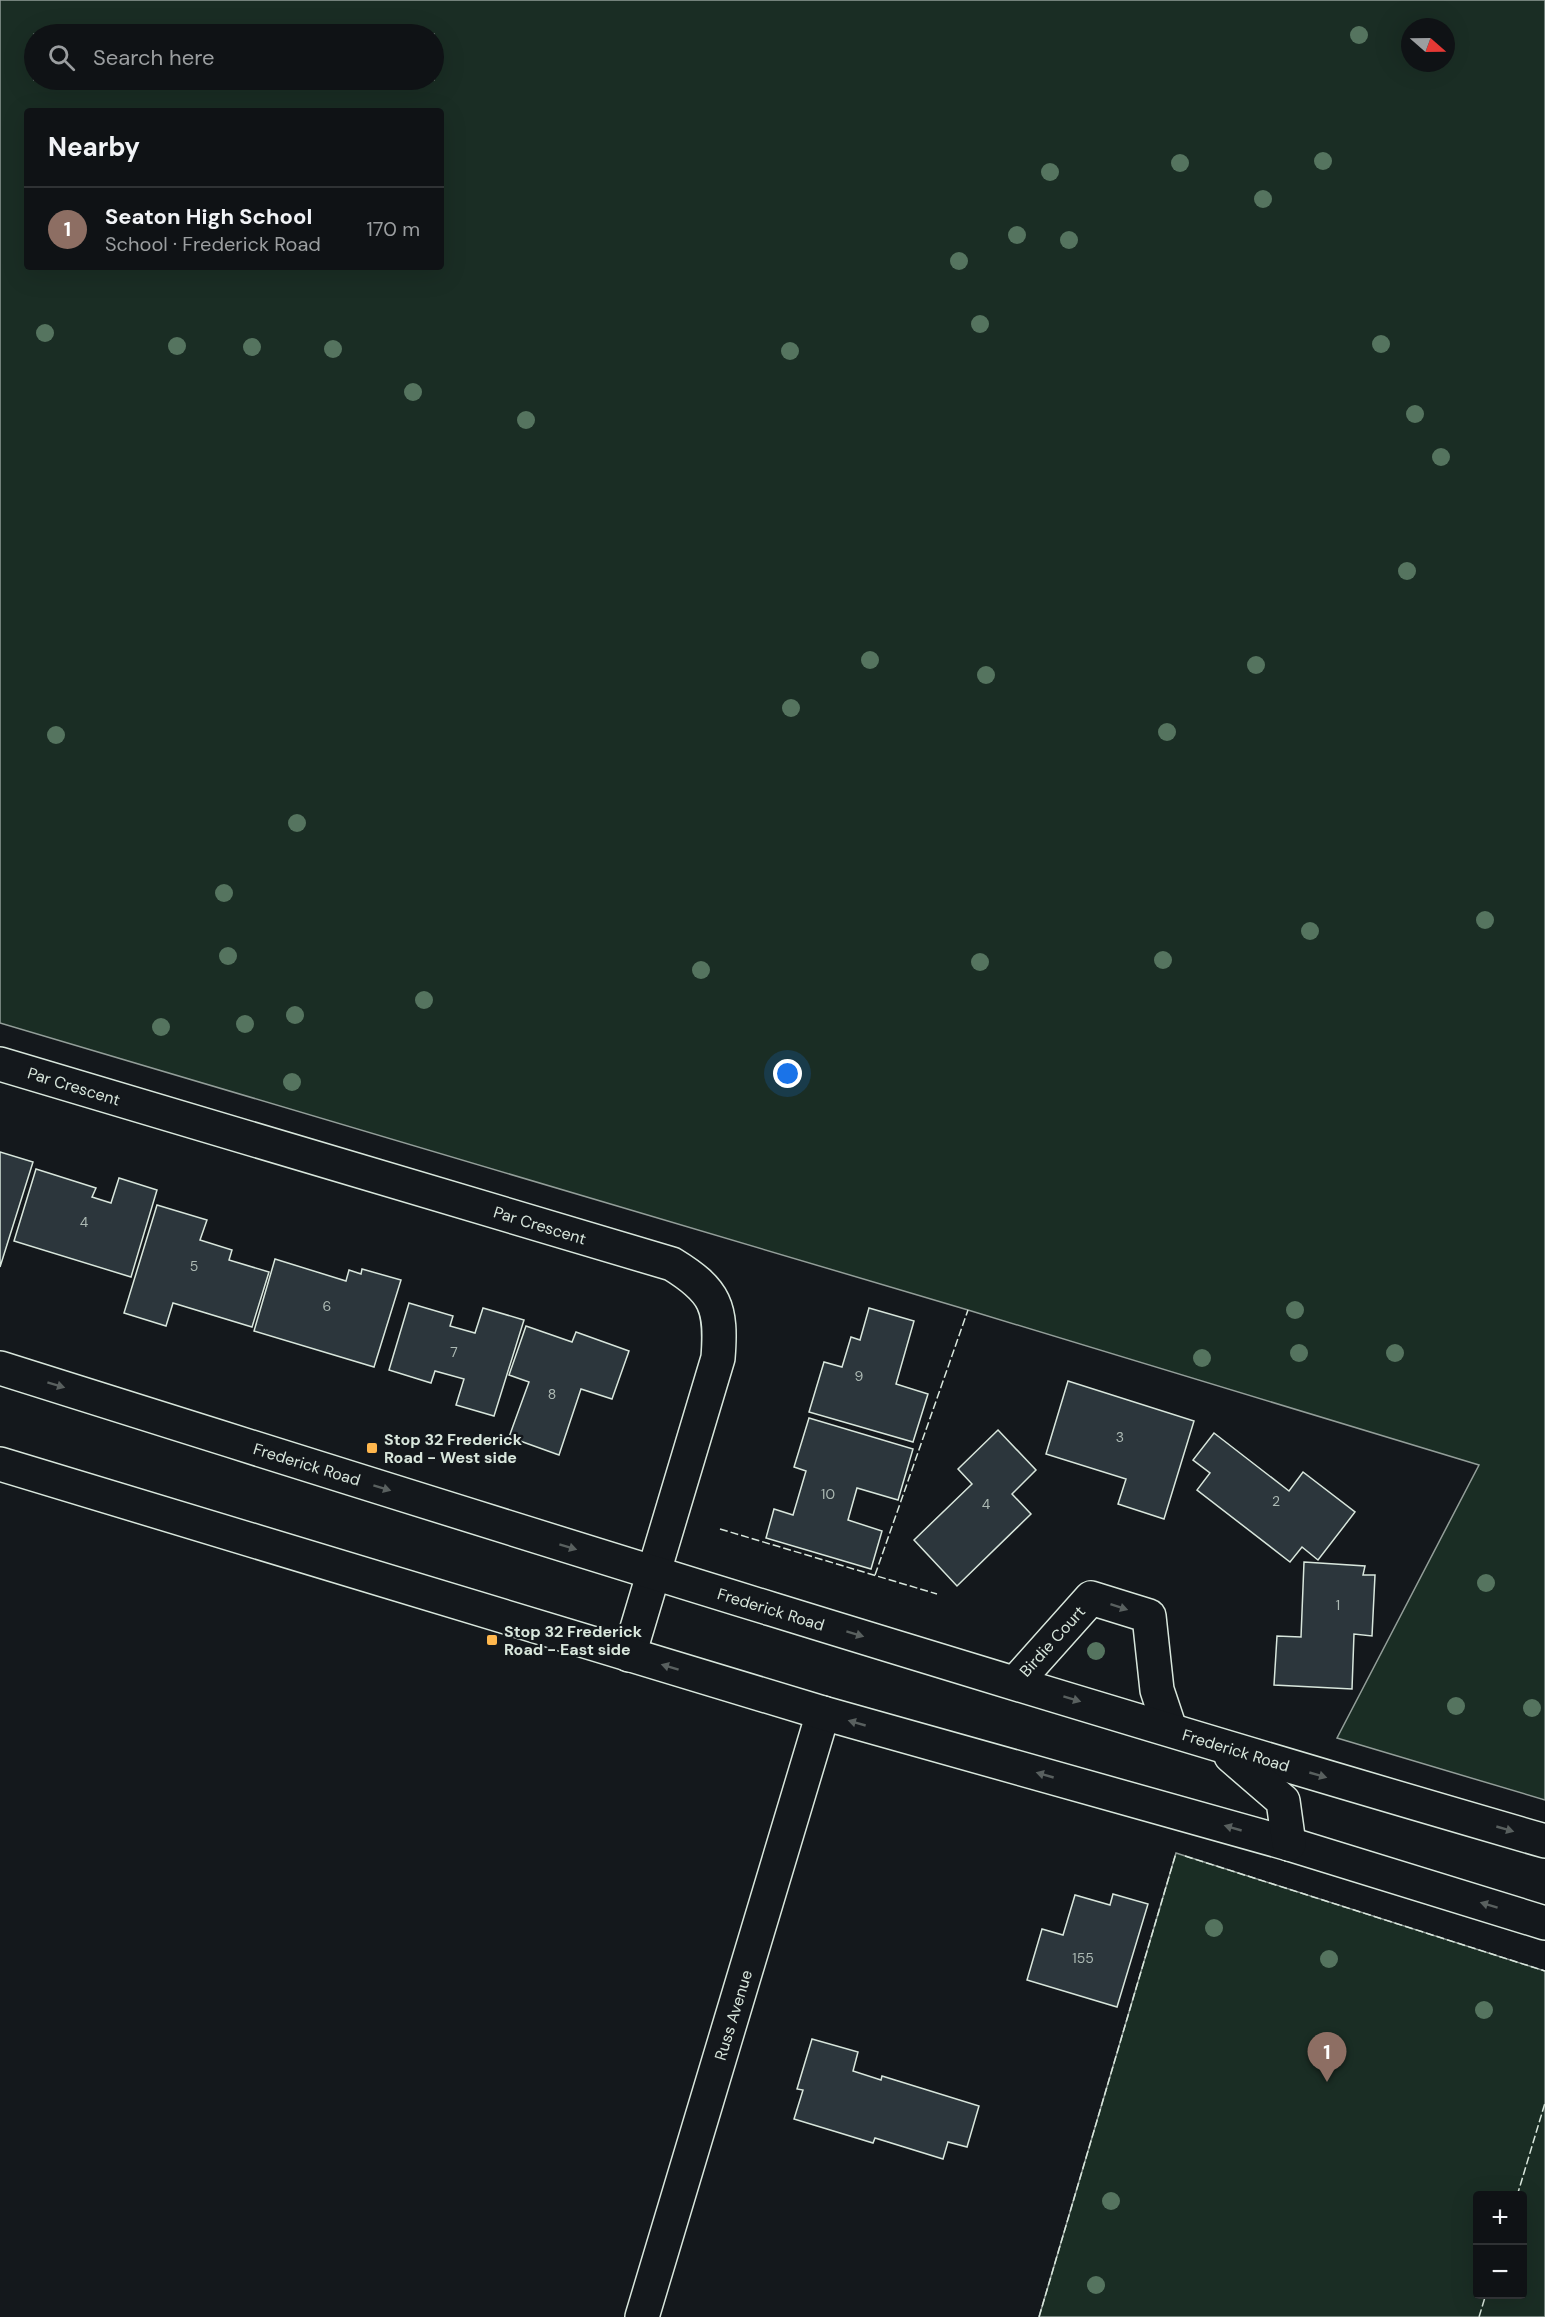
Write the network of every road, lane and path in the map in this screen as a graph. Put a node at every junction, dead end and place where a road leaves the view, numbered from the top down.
1 (0, 1064) edge
2 (0, 1368) edge
3 (0, 1464) edge
4 (653, 1574) junction
5 (629, 1655) junction
6 (1016, 1682) junction
7 (823, 1713) junction
8 (1170, 1729) junction
9 (1220, 1746) junction
10 (1545, 1841) edge
11 (1289, 1844) junction
12 (1545, 1923) edge
13 (642, 2317) edge

1 - 4 main road, Par Crescent
2 -> 4 main road, Frederick Road
3 - 5 main road
4 - 5 main road, Par Crescent
4 -> 6 main road, Frederick Road
7 -> 5 main road
6 -> 8 main road, Frederick Road
6 -> 8 main road, Birdie Court
11 -> 7 main road
7 - 13 main road, Russ Avenue
8 - 9 main road, Frederick Road
9 -> 10 main road, Frederick Road
9 - 11 main road
12 -> 11 main road

